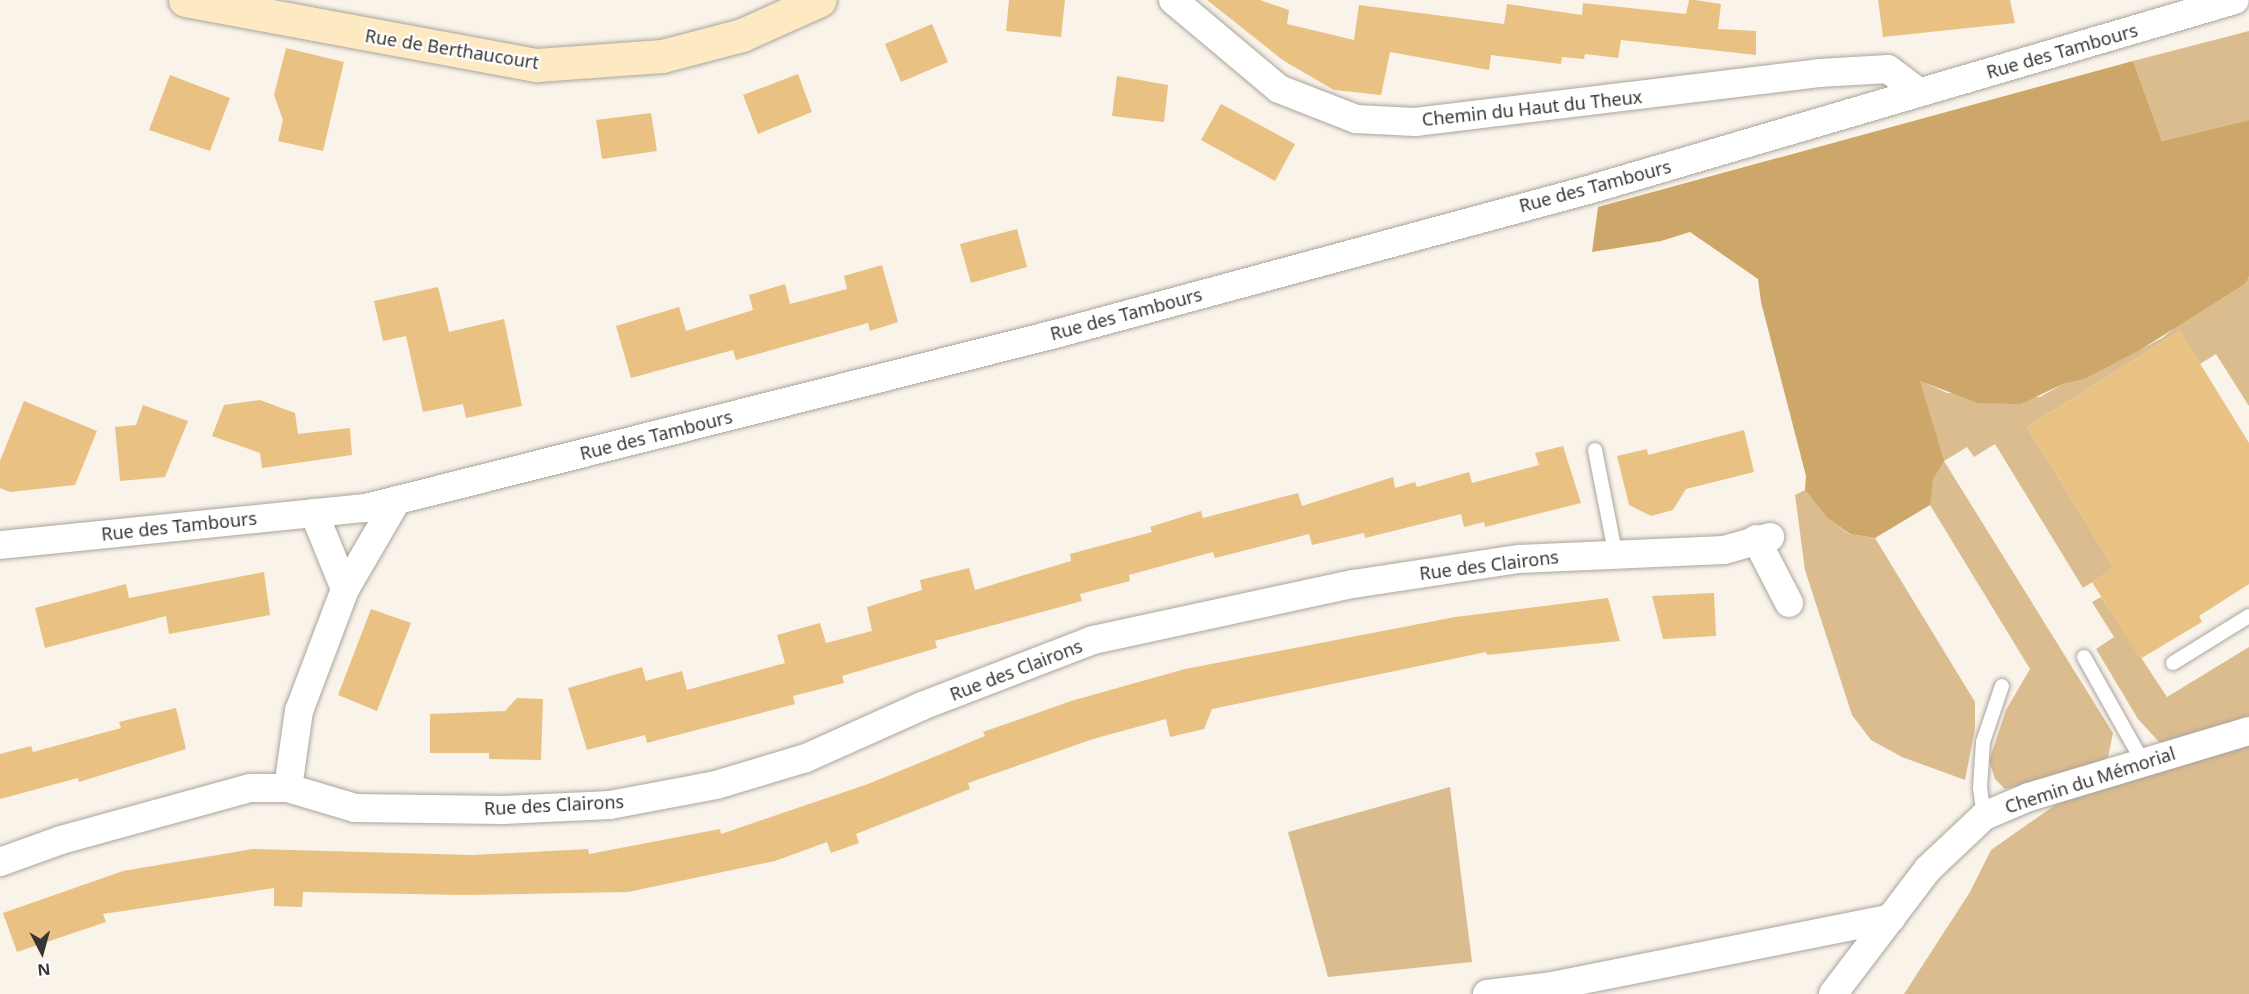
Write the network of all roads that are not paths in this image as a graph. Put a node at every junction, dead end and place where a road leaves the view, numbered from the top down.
1 (185, 0) edge
2 (820, 0) edge
3 (1173, 0) edge
4 (2235, 0) edge
5 (1919, 92) junction
6 (1595, 450) dead end
7 (397, 500) junction
8 (314, 513) junction
9 (0, 545) edge
10 (1615, 552) junction
11 (345, 589) junction
12 (1789, 603) dead end
13 (2249, 616) edge
14 (2084, 657) dead end
15 (2173, 663) dead end
16 (2002, 686) dead end
17 (2249, 731) edge
18 (2143, 762) junction
19 (288, 788) junction
20 (1984, 816) junction
21 (0, 862) edge
22 (1891, 918) junction
23 (1487, 994) edge
24 (1833, 994) edge

1 - 2 main road, Rue de Berthaucourt
3 - 5 street, Chemin du Haut du Theux
4 - 5 street, Rue des Tambours
5 - 7 street, Rue des Tambours
6 - 10 lane
7 - 8 street, Rue des Tambours
7 - 11 street
8 - 9 street, Rue des Tambours
8 - 11 street
10 - 12 street, Rue des Clairons
10 - 19 street, Rue des Clairons
11 - 19 street
13 - 15 lane
14 - 18 lane
16 - 20 lane
17 - 18 street, Chemin du Mémorial
18 - 20 street, Chemin du Mémorial
19 - 21 street, Rue des Clairons
20 - 22 street, Chemin du Mémorial
22 - 23 street
22 - 24 street, Chemin du Mémorial

